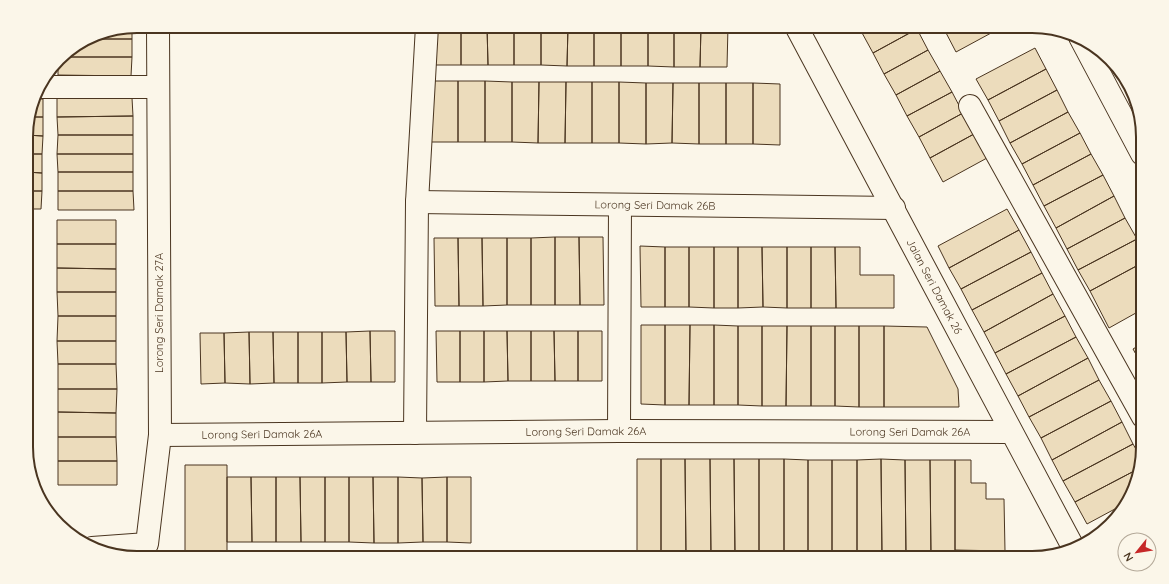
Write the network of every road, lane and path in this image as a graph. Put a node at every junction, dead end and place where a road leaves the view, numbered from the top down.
1 (158, 33) edge
2 (427, 33) edge
3 (800, 33) edge
4 (1088, 49) edge
5 (158, 87) junction
6 (46, 88) edge
7 (970, 106) dead end
8 (1133, 120) edge
9 (417, 202) junction
10 (620, 205) junction
11 (894, 208) junction
12 (1136, 404) edge
13 (619, 431) junction
14 (1011, 432) junction
15 (415, 433) junction
16 (160, 435) junction
17 (1071, 544) edge
18 (120, 550) edge
19 (146, 551) edge

1 - 5 street, Lorong Seri Damak 27A
2 - 9 street
3 - 11 street, Jalan Seri Damak 26
4 - 8 street
5 - 6 street
5 - 16 street, Lorong Seri Damak 27A
7 - 12 street
9 - 10 street, Lorong Seri Damak 26B
9 - 15 street
10 - 11 street, Lorong Seri Damak 26B
10 - 13 street
11 - 14 street, Jalan Seri Damak 26
13 - 14 street, Lorong Seri Damak 26A
13 - 15 street, Lorong Seri Damak 26A
14 - 17 street, Jalan Seri Damak 26
15 - 16 street, Lorong Seri Damak 26A
16 - 19 street, Lorong Seri Damak 27A
18 - 19 street, Lorong Seri Damak 27A

